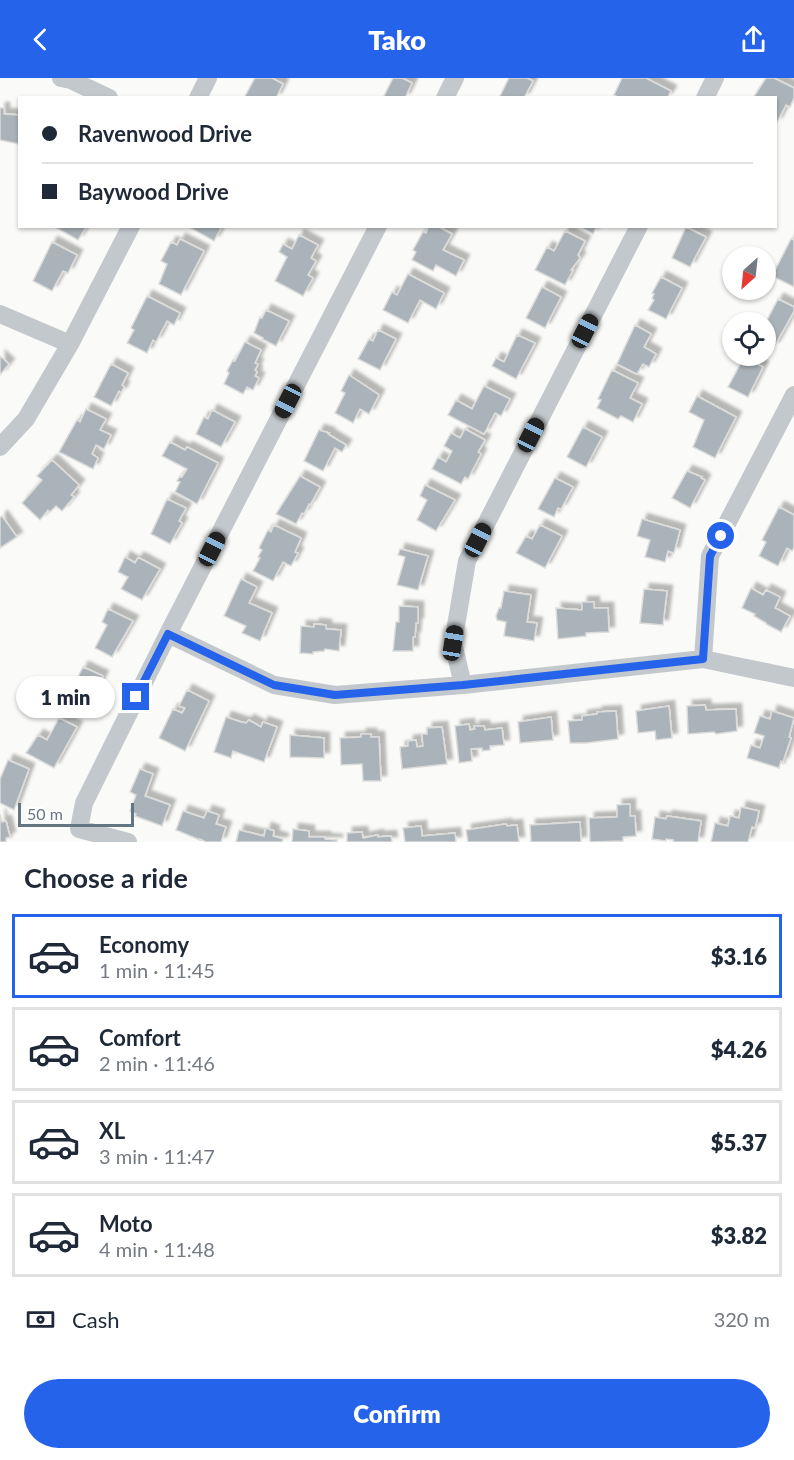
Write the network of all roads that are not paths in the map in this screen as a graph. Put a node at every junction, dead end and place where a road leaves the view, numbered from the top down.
1 (61, 78) edge
2 (208, 78) edge
3 (455, 78) edge
4 (715, 78) edge
5 (105, 96) edge
6 (199, 96) edge
7 (446, 96) edge
8 (706, 96) edge
9 (130, 228) edge
10 (373, 228) edge
11 (638, 228) edge
12 (0, 314) edge
13 (70, 344) junction
14 (794, 395) edge
15 (0, 447) edge
16 (168, 634) junction
17 (703, 659) junction
18 (794, 678) edge
19 (463, 685) junction
20 (128, 842) edge

1 - 5 street
2 - 6 street
3 - 7 street
4 - 8 street
9 - 13 street
10 - 16 street
11 - 19 street
12 - 13 street
13 - 15 street
14 - 17 street
16 - 19 street
16 - 20 street
17 - 18 street
17 - 19 street

